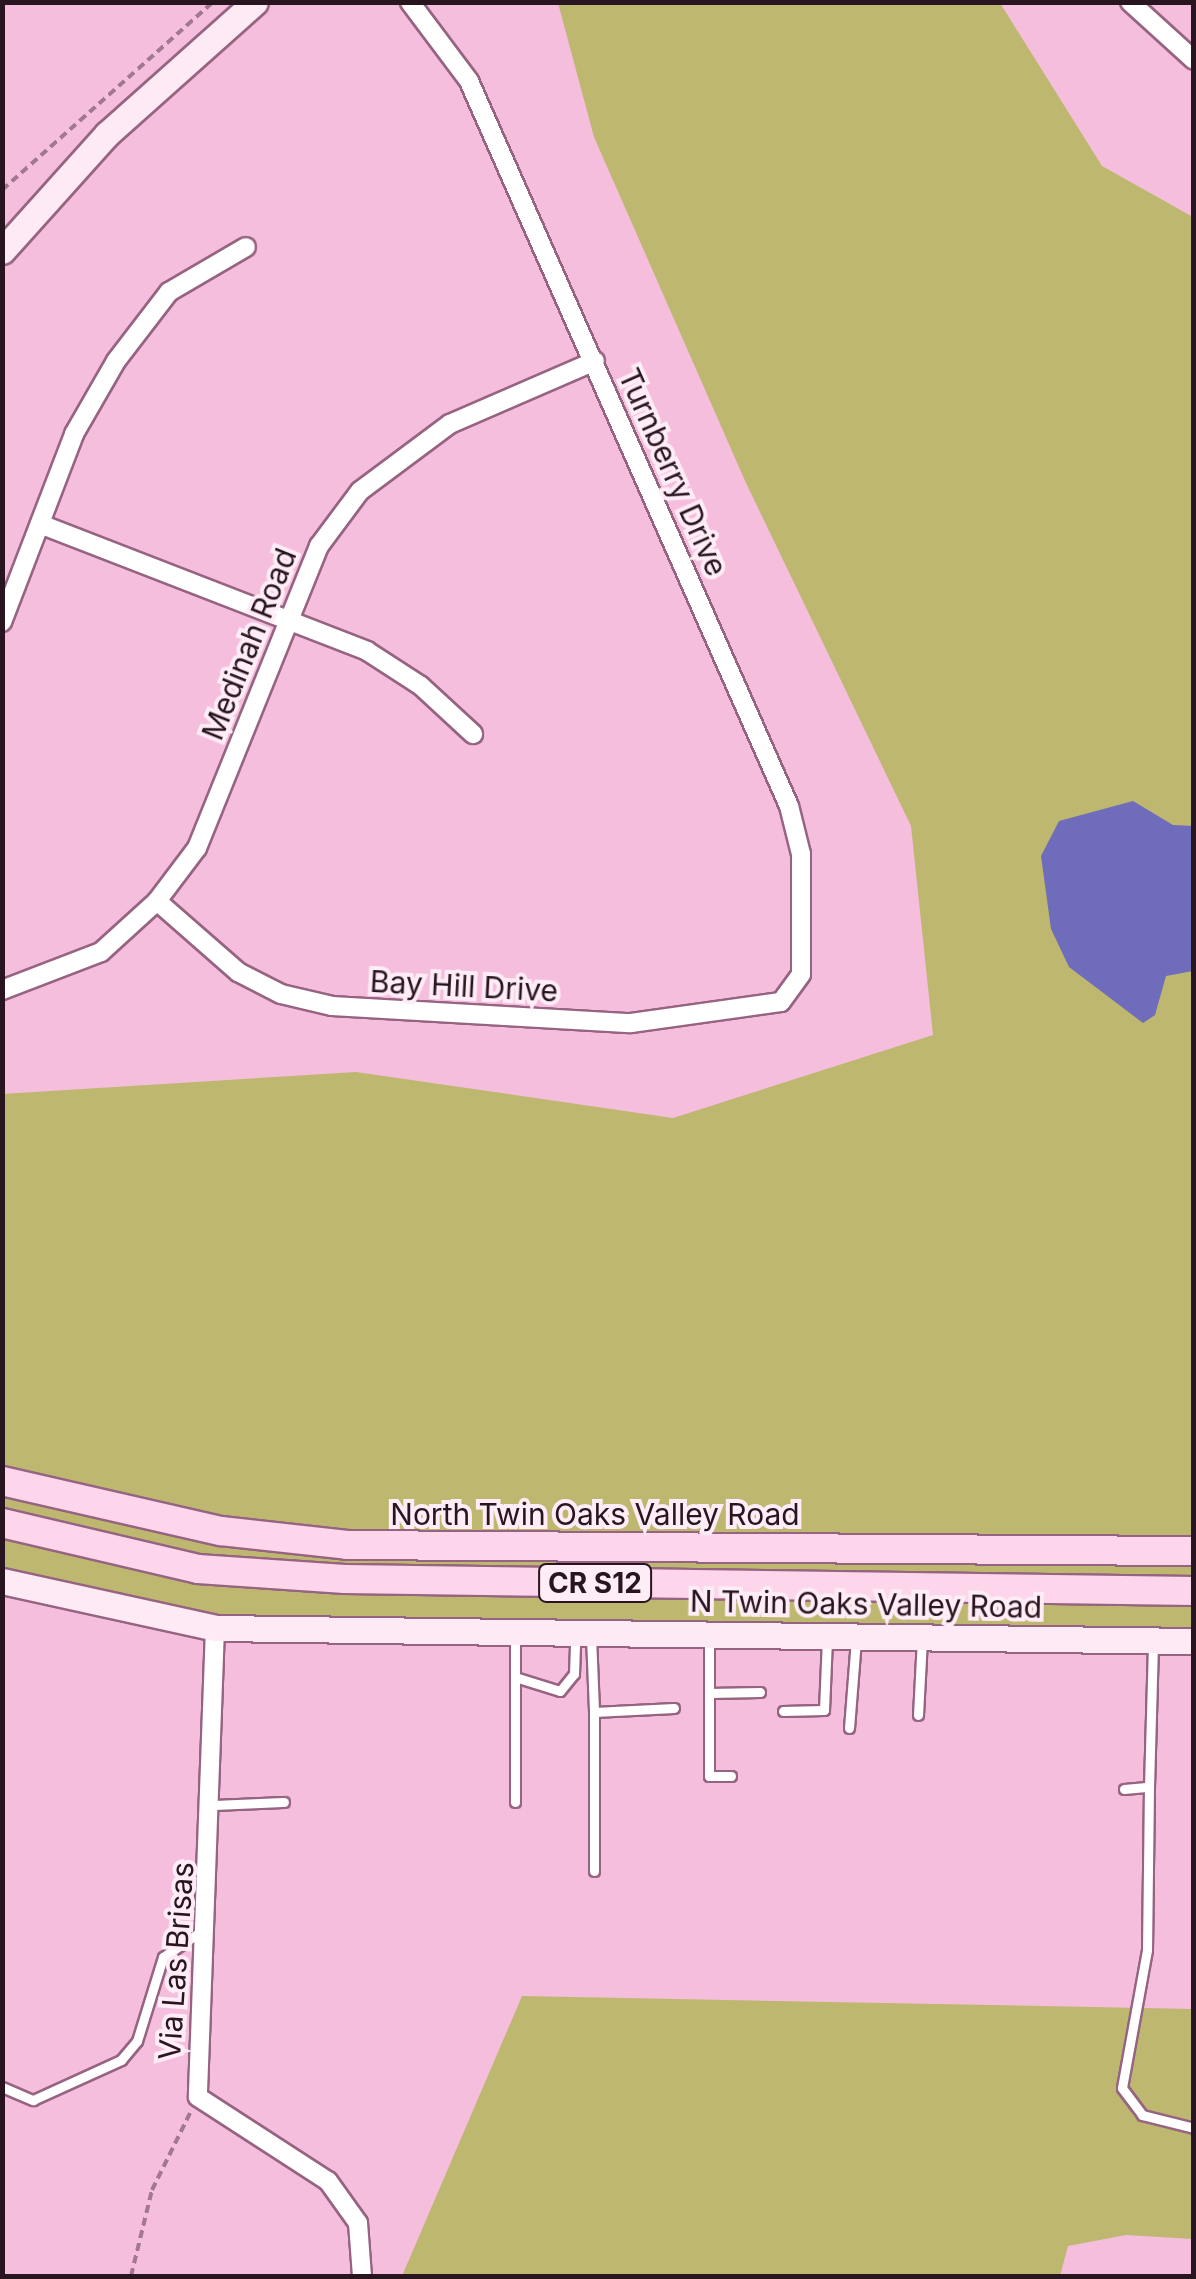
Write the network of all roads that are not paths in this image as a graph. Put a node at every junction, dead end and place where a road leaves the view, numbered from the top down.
1 (254, 2) edge
2 (410, 2) edge
3 (1130, 2) edge
4 (1194, 60) edge
5 (246, 247) dead end
6 (2, 251) edge
7 (595, 361) junction
8 (40, 524) junction
9 (287, 619) junction
10 (2, 622) edge
11 (473, 734) dead end
12 (157, 901) junction
13 (795, 988) joint
14 (2, 990) edge
15 (2, 1481) edge
16 (2, 1500) edge
17 (109, 1510) junction
18 (2, 1523) edge
19 (1194, 1551) edge
20 (2, 1582) edge
21 (1194, 1591) edge
22 (215, 1628) junction
23 (515, 1632) junction
24 (583, 1633) junction
25 (709, 1634) junction
26 (828, 1636) junction
27 (857, 1636) junction
28 (922, 1636) junction
29 (1194, 1641) edge
30 (1153, 1642) junction
31 (515, 1677) junction
32 (760, 1692) dead end
33 (709, 1693) junction
34 (674, 1708) dead end
35 (783, 1710) dead end
36 (594, 1712) junction
37 (918, 1715) dead end
38 (849, 1728) dead end
39 (731, 1776) dead end
40 (1149, 1787) junction
41 (1124, 1790) dead end
42 (284, 1802) dead end
43 (515, 1802) dead end
44 (213, 1805) junction
45 (594, 1871) dead end
46 (206, 1929) junction
47 (2, 2087) edge
48 (1194, 2128) edge
49 (362, 2276) edge

1 - 6 street
2 - 7 street, Turnberry Drive
3 - 4 street
5 - 8 street
7 - 9 street, Medinah Road
7 - 13 street, Turnberry Drive
8 - 9 street
8 - 10 street
9 - 11 street
9 - 12 street, Medinah Road
12 - 13 street, Bay Hill Drive
12 - 14 street, Medinah Road
15 - 17 main road, North Twin Oaks Valley Road / CR S12
16 - 17 main road
17 - 19 main road, North Twin Oaks Valley Road / CR S12
18 - 21 main road, CR S12
20 - 22 street, N Twin Oaks Valley Road
22 - 23 street, N Twin Oaks Valley Road
22 - 44 street, Via Las Brisas
23 - 24 street, N Twin Oaks Valley Road
23 - 31 lane
24 - 25 street, N Twin Oaks Valley Road
24 - 31 lane
24 - 36 lane
25 - 26 street, N Twin Oaks Valley Road
25 - 33 lane
26 - 27 street, N Twin Oaks Valley Road
26 - 35 lane
27 - 28 street, N Twin Oaks Valley Road
27 - 38 lane
28 - 30 street, N Twin Oaks Valley Road
28 - 37 lane
29 - 30 street, N Twin Oaks Valley Road
30 - 40 lane
31 - 43 lane
32 - 33 lane
33 - 39 lane
34 - 36 lane
36 - 45 lane
40 - 41 lane
40 - 48 lane
42 - 44 lane
44 - 46 street, Via Las Brisas
46 - 47 lane
46 - 49 street, Via Las Brisas

